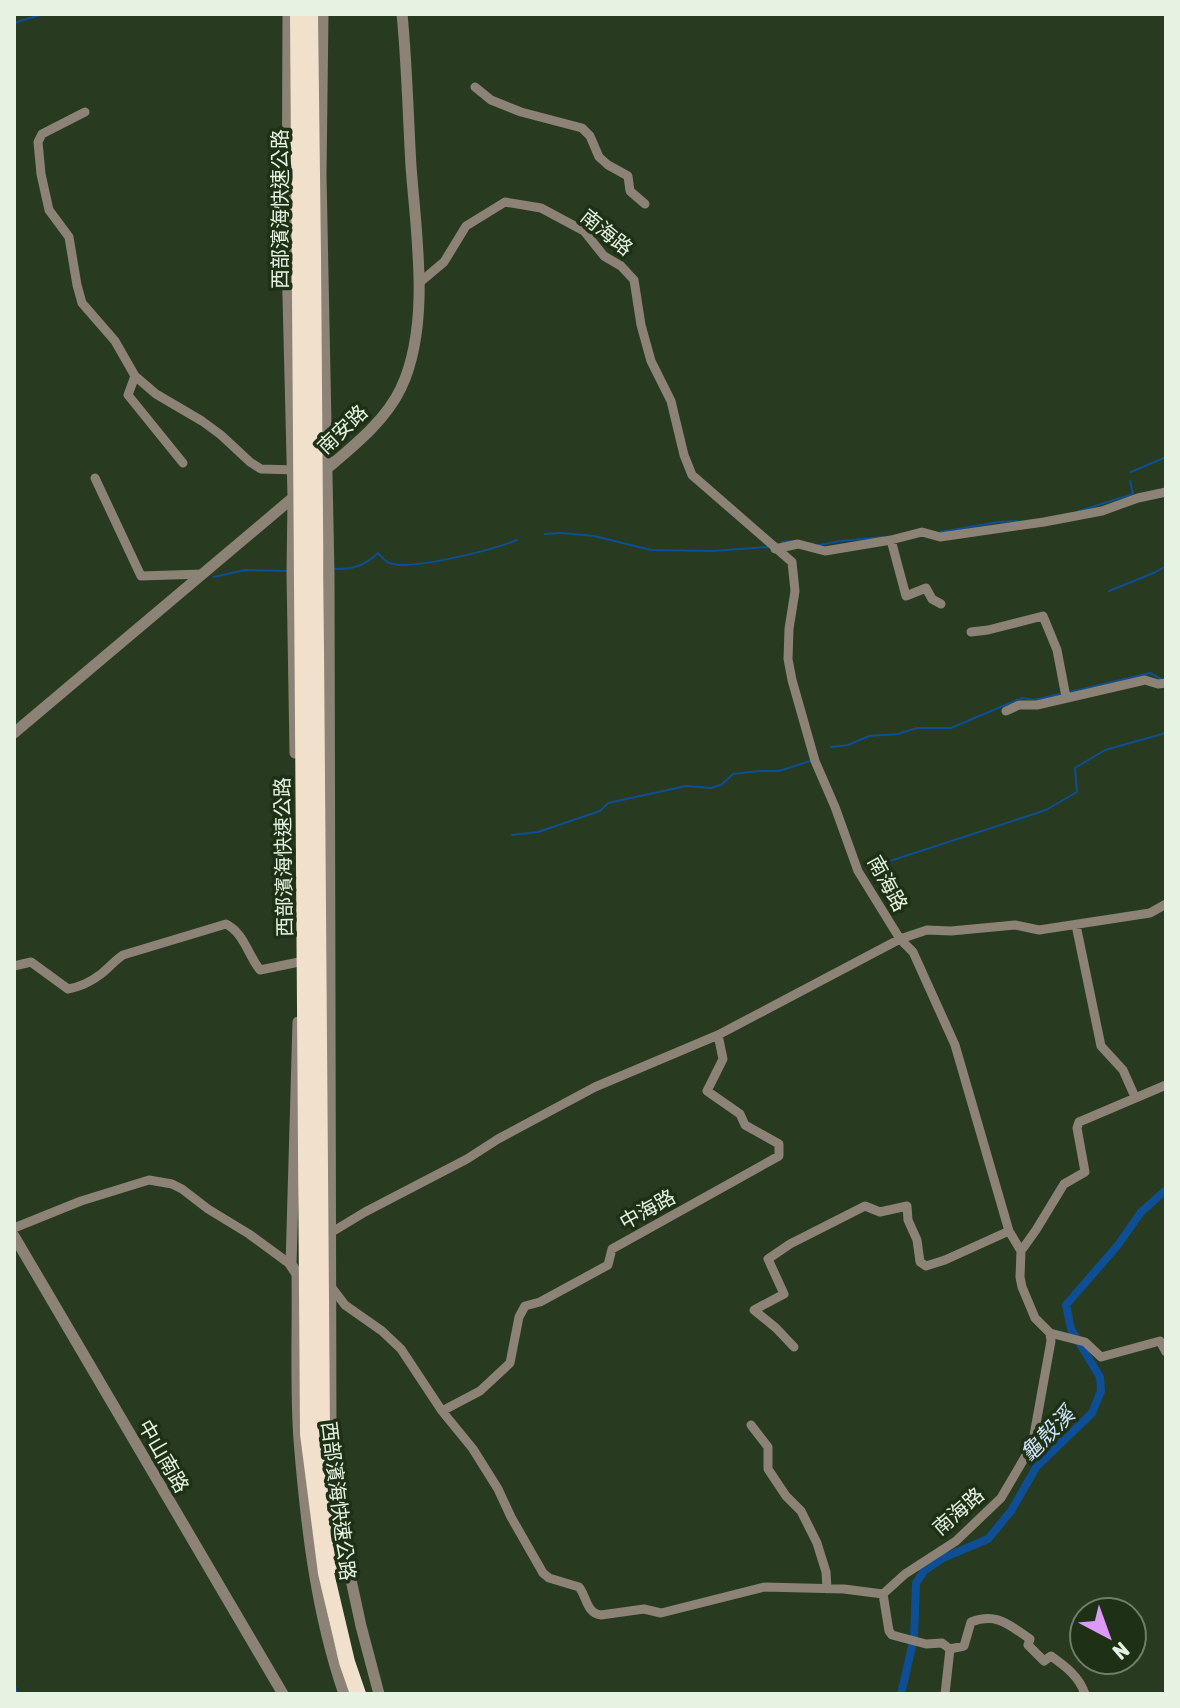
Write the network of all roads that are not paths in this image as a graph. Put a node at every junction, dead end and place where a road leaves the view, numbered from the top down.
1 (288, 14) edge
2 (298, 14) edge
3 (310, 14) edge
4 (323, 14) edge
5 (402, 14) edge
6 (475, 87) dead end
7 (85, 112) dead end
8 (645, 204) dead end
9 (419, 283) junction
10 (135, 376) junction
11 (183, 463) dead end
12 (293, 470) junction
13 (326, 470) junction
14 (95, 478) dead end
15 (1166, 492) edge
16 (293, 497) junction
17 (891, 540) junction
18 (775, 549) junction
19 (202, 574) junction
20 (941, 604) dead end
21 (971, 632) dead end
22 (1162, 684) edge
23 (1066, 697) junction
24 (1006, 711) dead end
25 (14, 733) edge
26 (1166, 904) edge
27 (1076, 925) junction
28 (900, 939) junction
29 (299, 962) junction
30 (14, 966) edge
31 (718, 1035) junction
32 (1166, 1085) edge
33 (1135, 1097) junction
34 (14, 1228) edge
35 (1009, 1231) junction
36 (330, 1232) junction
37 (14, 1236) edge
38 (1021, 1251) junction
39 (291, 1265) junction
40 (330, 1284) junction
41 (1050, 1333) junction
42 (794, 1347) dead end
43 (1166, 1352) edge
44 (442, 1411) junction
45 (751, 1425) dead end
46 (827, 1589) junction
47 (883, 1594) junction
48 (950, 1649) junction
49 (283, 1694) edge
50 (344, 1694) edge
51 (358, 1694) edge
52 (369, 1694) edge
53 (379, 1694) edge
54 (945, 1694) edge
55 (1085, 1694) edge

1 - 12 street
2 - 51 highway, 西部濱海快速公路
3 - 52 highway, 西部濱海快速公路
4 - 13 street
5 - 9 street, 南安路
6 - 8 street
7 - 10 street
9 - 13 street, 南安路
9 - 18 street, 南海路
10 - 11 street
10 - 12 street
12 - 13 street
12 - 16 street
13 - 16 street, 南安路
13 - 36 street
14 - 19 street
15 - 17 street
16 - 19 street, 南安路
16 - 29 street
17 - 18 street
17 - 20 street
18 - 28 street, 南海路
19 - 25 street, 南安路
21 - 23 street
22 - 23 street
23 - 24 street
26 - 27 street
27 - 28 street
27 - 33 street
28 - 31 street
28 - 35 street, 南海路
29 - 30 street
29 - 39 street
31 - 36 street
31 - 44 street, 中海路
32 - 33 street
33 - 38 street
34 - 39 street
35 - 38 street, 南海路
35 - 42 street
36 - 39 street
36 - 40 street
37 - 49 street, 中山南路
38 - 41 street, 南海路
39 - 40 street
39 - 50 street
40 - 44 street
40 - 53 street
41 - 43 street
41 - 47 street, 南海路
44 - 46 street
45 - 46 street
46 - 47 street
47 - 48 street
48 - 54 street
48 - 55 street

